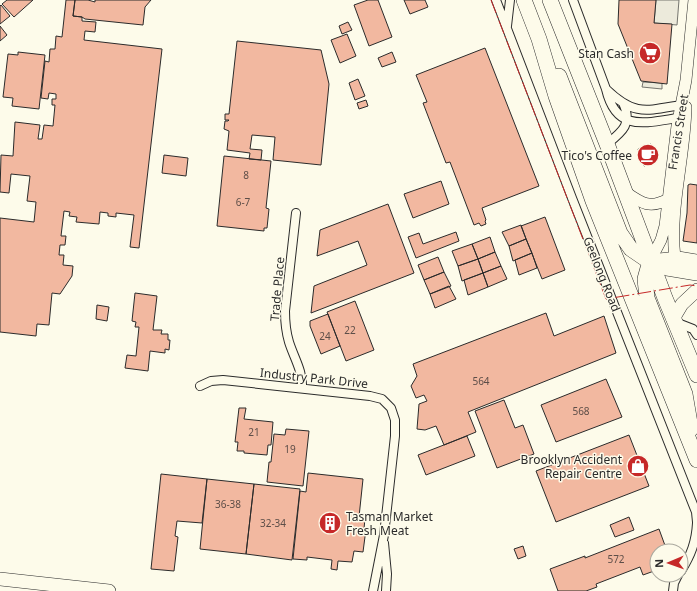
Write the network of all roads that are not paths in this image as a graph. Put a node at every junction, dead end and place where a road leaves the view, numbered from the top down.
1 (496, 0) edge
2 (510, 0) edge
3 (524, 0) edge
4 (550, 0) edge
5 (573, 0) edge
6 (694, 0) edge
7 (507, 26) junction
8 (539, 39) junction
9 (606, 89) junction
10 (623, 103) junction
11 (682, 111) junction
12 (627, 120) junction
13 (607, 144) junction
14 (675, 177) junction
15 (624, 190) junction
16 (668, 199) junction
17 (296, 213) dead end
18 (675, 258) junction
19 (650, 261) junction
20 (697, 261) edge
21 (697, 274) edge
22 (697, 290) edge
23 (674, 320) junction
24 (697, 335) edge
25 (697, 375) edge
26 (200, 386) dead end
27 (302, 388) junction
28 (695, 455) edge
29 (697, 523) edge
30 (384, 534) junction
31 (689, 557) edge
32 (0, 579) edge
33 (109, 591) edge
34 (373, 591) edge
35 (386, 591) edge

1 - 7 street, Geelong Road
2 - 7 street, Geelong Road
3 - 8 highway, Geelong Road
4 - 13 highway
5 - 9 street
6 - 11 main road, Francis Street
7 - 29 street, Geelong Road
8 - 19 highway
8 - 28 highway, Geelong Road
9 - 10 street
9 - 12 street
10 - 11 street
10 - 12 street
11 - 12 street
11 - 14 main road, Francis Street
12 - 13 street
13 - 15 highway
14 - 16 main road, Francis Street
14 - 18 main road
15 - 16 main road
15 - 19 highway
16 - 19 main road, Francis Street
17 - 27 street, Trade Place
18 - 19 main road
18 - 20 main road
19 - 21 main road
19 - 23 highway
19 - 28 highway
22 - 23 main road
23 - 24 street
23 - 25 highway
26 - 27 street, Industry Park Drive
27 - 30 street, Industry Park Drive
29 - 31 street, Geelong Road
30 - 34 street, Industry Park Drive
30 - 35 street, Industry Park Drive
32 - 33 main road

